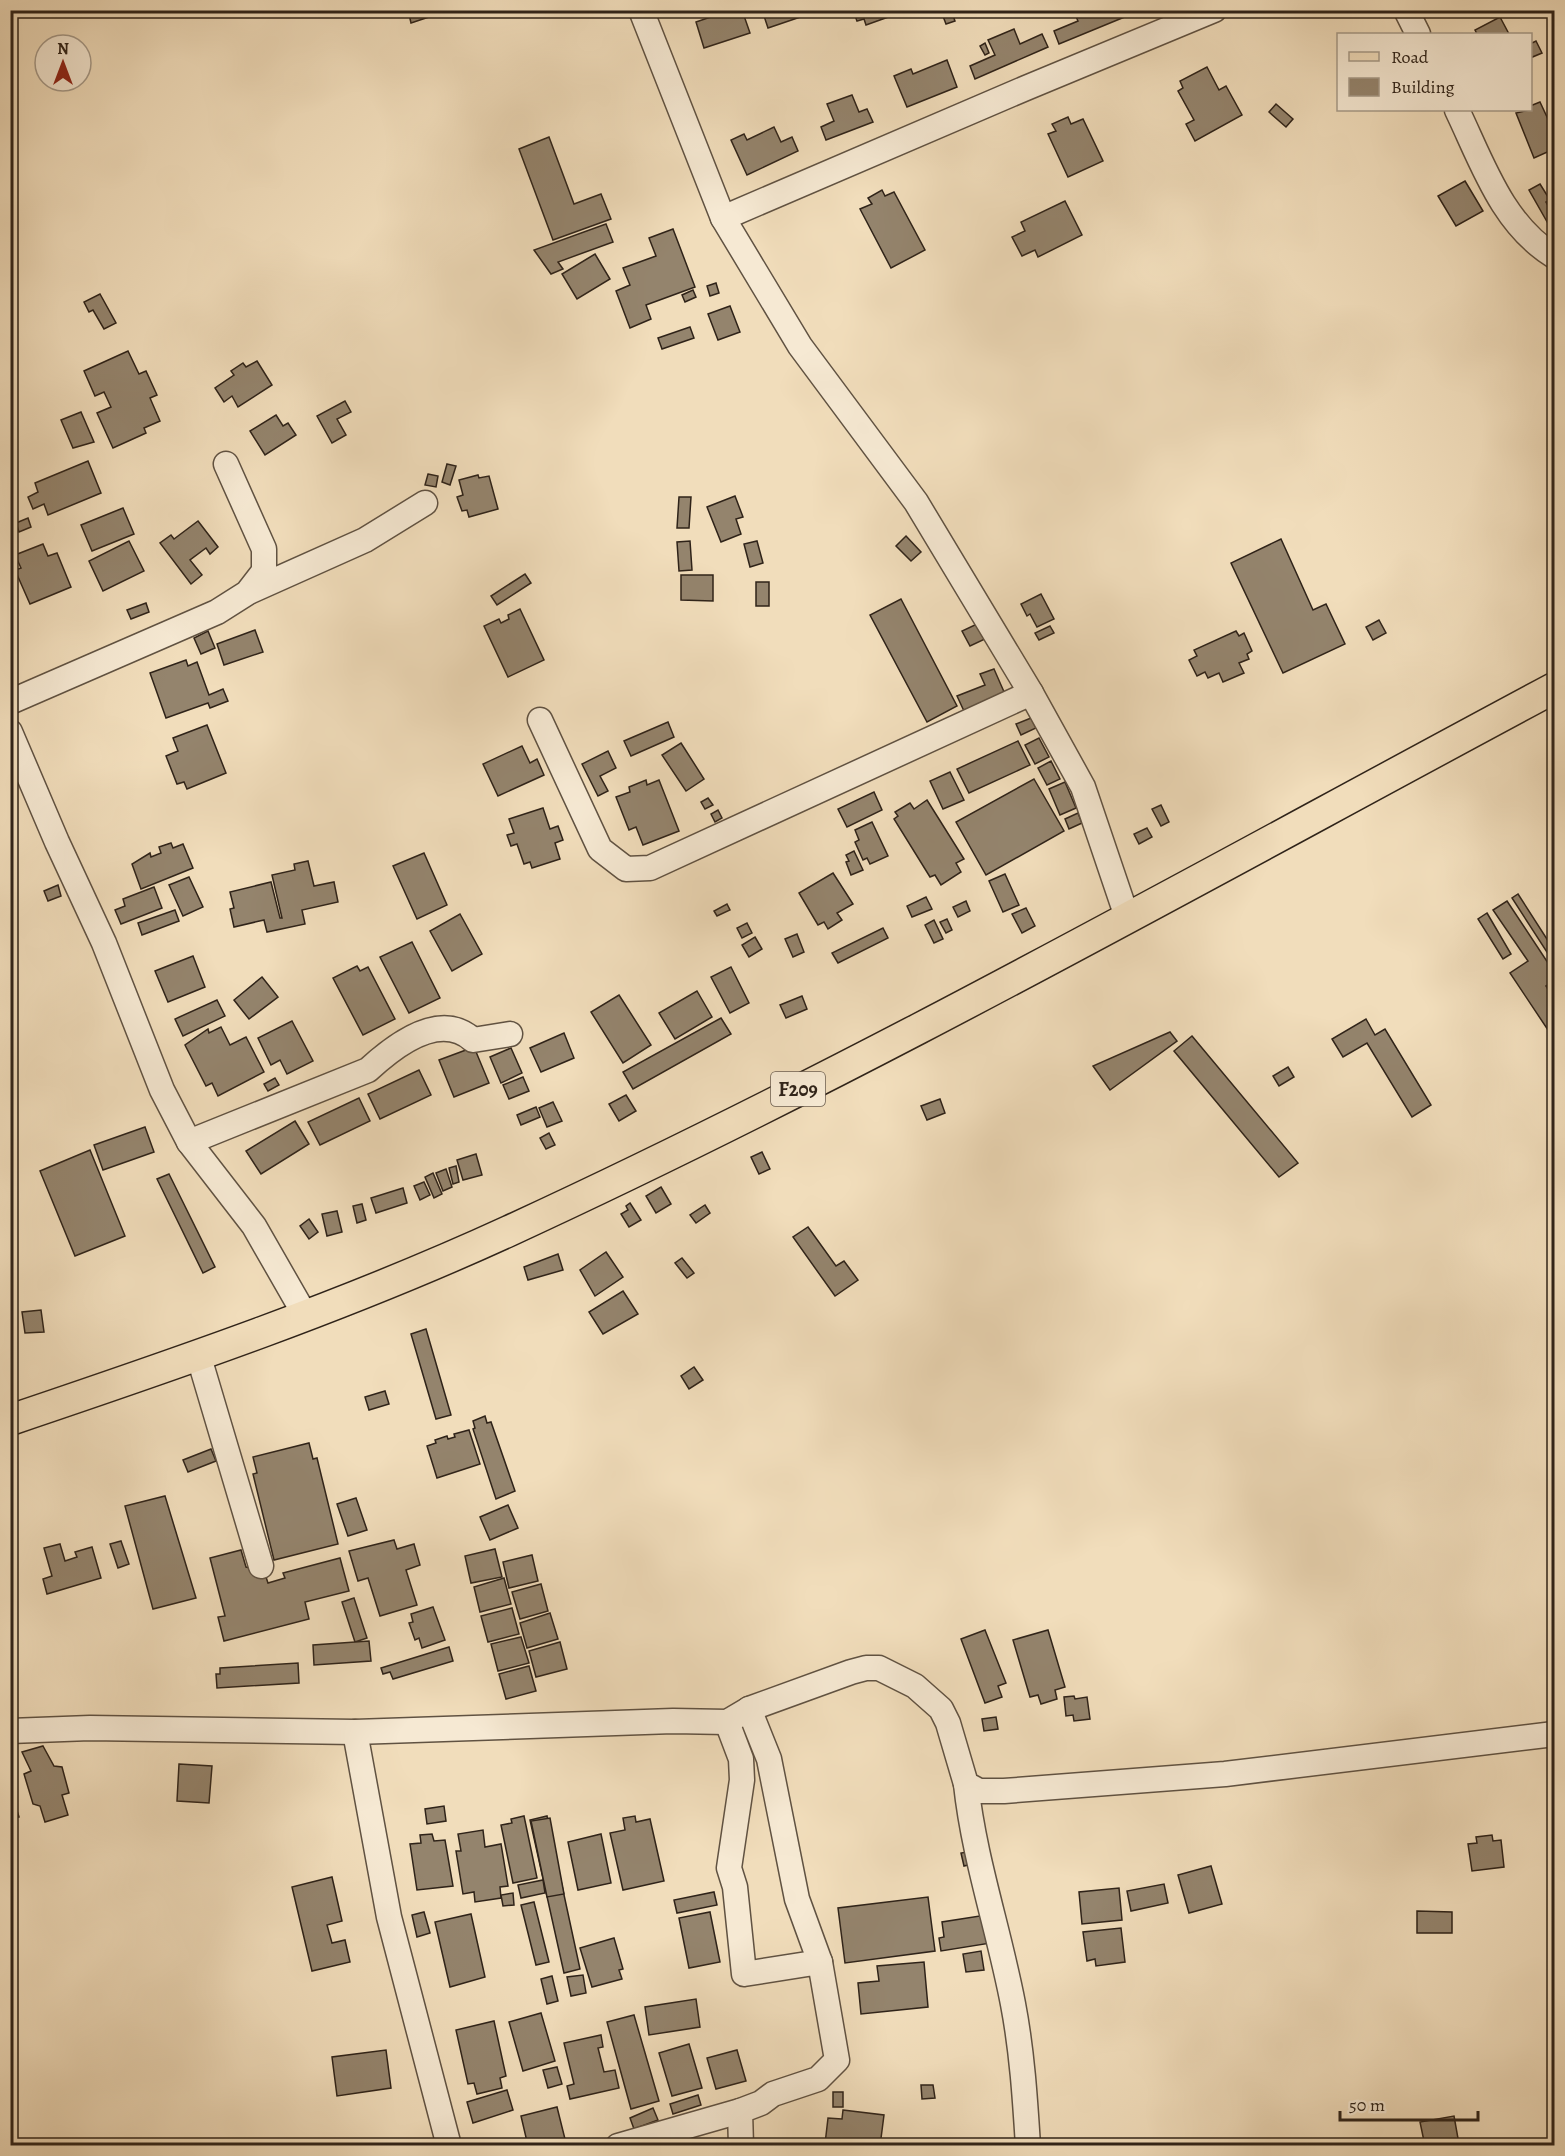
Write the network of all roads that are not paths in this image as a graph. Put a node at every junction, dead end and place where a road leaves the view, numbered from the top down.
1 (1214, 10) edge
2 (1406, 10) edge
3 (644, 11) edge
4 (1418, 33) edge
5 (1457, 111) edge
6 (723, 218) junction
7 (1554, 256) edge
8 (226, 464) dead end
9 (425, 503) dead end
10 (247, 593) junction
11 (1554, 688) edge
12 (1031, 693) junction
13 (10, 702) edge
14 (540, 720) dead end
15 (10, 732) edge
16 (1127, 917) junction
17 (510, 1034) dead end
18 (189, 1142) junction
19 (305, 1315) junction
20 (198, 1354) junction
21 (10, 1420) edge
22 (261, 1566) dead end
23 (749, 1709) junction
24 (727, 1722) junction
25 (10, 1731) edge
26 (355, 1732) junction
27 (1554, 1734) edge
28 (966, 1784) junction
29 (820, 1962) junction
30 (740, 2111) junction
31 (449, 2145) edge
32 (618, 2145) edge
33 (741, 2145) edge
34 (1028, 2145) edge

1 - 6 street
2 - 4 street
3 - 6 street
5 - 7 street
6 - 12 street
8 - 10 street
9 - 10 street
10 - 13 street
11 - 16 main road, F209
12 - 14 street
12 - 16 street
15 - 18 street
16 - 19 main road, F209
17 - 18 street
18 - 19 street
19 - 20 main road, F209
20 - 21 main road, F209
20 - 22 street
23 - 24 street
23 - 28 street
23 - 29 street
24 - 26 street
24 - 29 street
25 - 26 street
26 - 31 street
27 - 28 street
28 - 34 street
29 - 30 street
30 - 32 street
30 - 33 street

